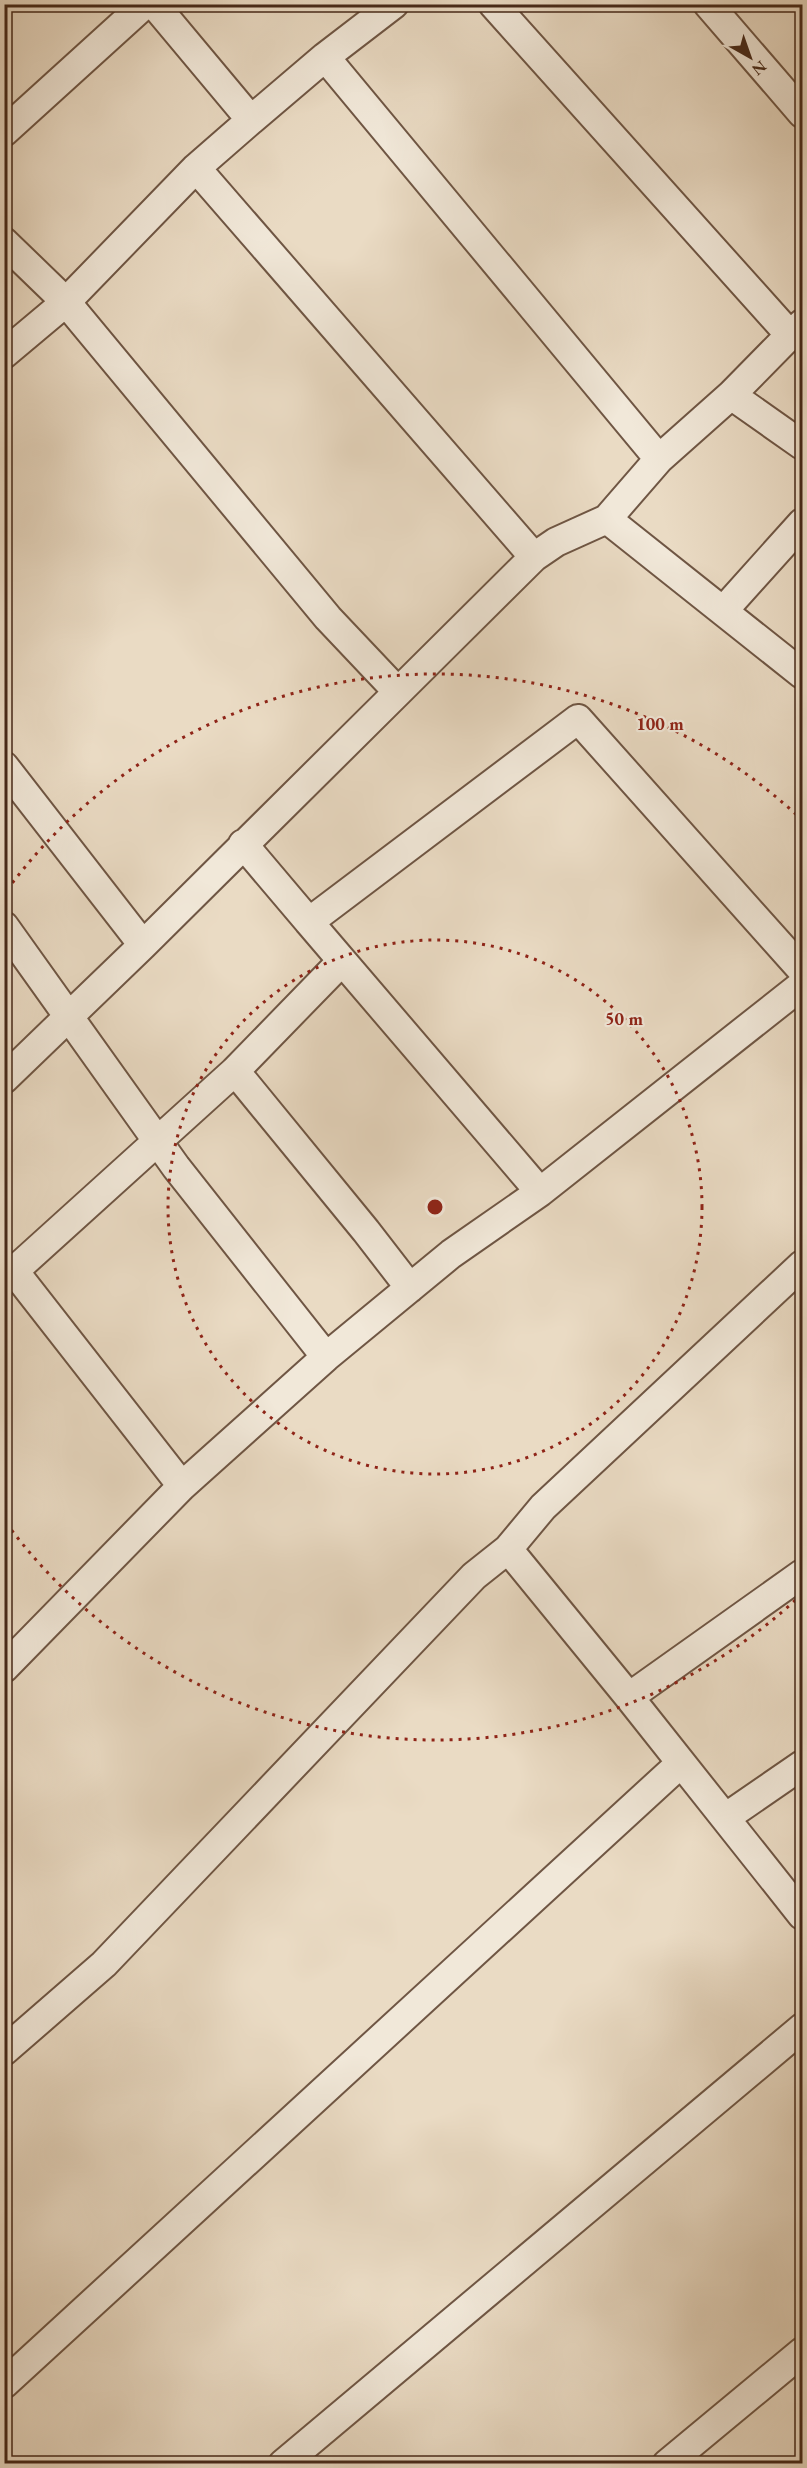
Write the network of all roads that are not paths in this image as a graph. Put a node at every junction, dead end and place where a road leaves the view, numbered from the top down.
1 (145, 4) edge
2 (154, 4) edge
3 (394, 4) edge
4 (493, 4) edge
5 (708, 4) edge
6 (325, 57) junction
7 (802, 112) edge
8 (251, 120) junction
9 (4, 132) edge
10 (196, 168) junction
11 (4, 242) edge
12 (66, 302) junction
13 (796, 329) edge
14 (4, 354) edge
15 (731, 394) junction
16 (802, 445) edge
17 (659, 459) junction
18 (607, 519) junction
19 (802, 523) edge
20 (534, 557) junction
21 (723, 611) junction
22 (802, 675) edge
23 (398, 692) junction
24 (4, 766) edge
25 (243, 844) junction
26 (309, 922) junction
27 (4, 926) edge
28 (143, 945) junction
29 (342, 961) junction
30 (802, 970) edge
31 (802, 985) edge
32 (69, 1016) junction
33 (235, 1071) junction
34 (4, 1078) edge
35 (158, 1141) junction
36 (540, 1192) junction
37 (802, 1265) edge
38 (8, 1271) edge
39 (410, 1288) junction
40 (326, 1357) junction
41 (182, 1486) junction
42 (508, 1549) junction
43 (802, 1574) edge
44 (4, 1668) edge
45 (629, 1696) junction
46 (681, 1763) junction
47 (802, 1765) edge
48 (725, 1818) junction
49 (802, 1915) edge
50 (802, 2028) edge
51 (4, 2051) edge
52 (802, 2352) edge
53 (4, 2384) edge
54 (283, 2463) edge
55 (668, 2463) edge

1 - 9 street
2 - 8 street
3 - 6 street
4 - 13 street
5 - 7 street
6 - 8 street
6 - 17 street
8 - 10 street
10 - 12 street
10 - 20 street
11 - 12 street
12 - 14 street
12 - 23 street
13 - 15 street
15 - 16 street
15 - 17 street
17 - 18 street
18 - 20 street
18 - 21 street
19 - 21 street
20 - 23 street
21 - 22 street
23 - 25 street
24 - 28 street
25 - 26 street
25 - 28 street
26 - 29 street
26 - 30 street
27 - 32 street
28 - 32 street
29 - 33 street
29 - 36 street
31 - 36 street
32 - 34 street
32 - 35 street
33 - 35 street
33 - 39 street
35 - 38 street
35 - 40 street
36 - 39 street
37 - 42 street
38 - 41 street
39 - 40 street
40 - 41 street
41 - 44 street
42 - 45 street
42 - 51 street
43 - 45 street
45 - 46 street
46 - 48 street
46 - 53 street
47 - 48 street
48 - 49 street
50 - 54 street
52 - 55 street

